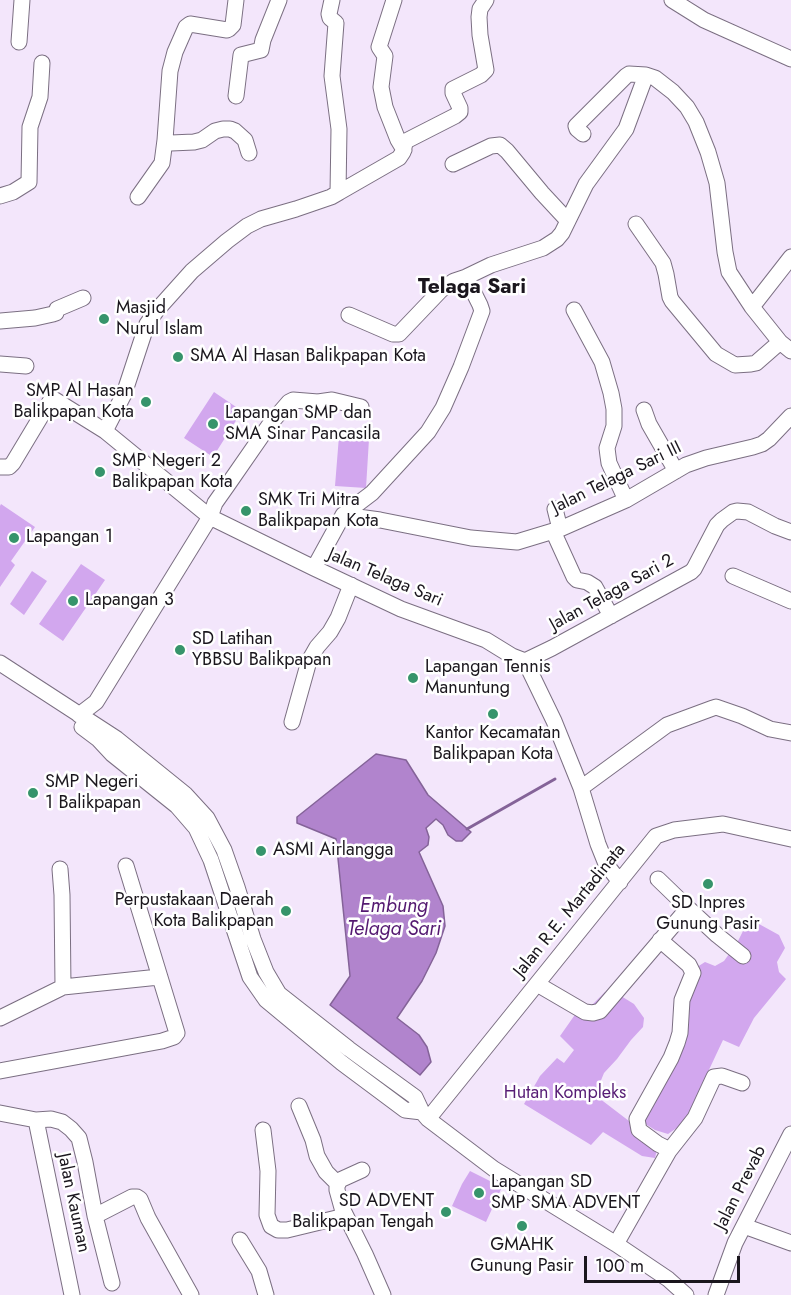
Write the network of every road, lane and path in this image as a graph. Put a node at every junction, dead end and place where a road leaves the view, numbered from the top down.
1 (22, 0) edge
2 (236, 0) edge
3 (279, 0) edge
4 (332, 0) edge
5 (394, 0) edge
6 (486, 0) edge
7 (672, 0) edge
8 (19, 42) dead end
9 (791, 59) edge
10 (42, 63) dead end
11 (646, 75) junction
12 (236, 96) dead end
13 (583, 134) dead end
14 (165, 140) junction
15 (404, 150) junction
16 (249, 153) dead end
17 (453, 164) dead end
18 (338, 193) junction
19 (0, 196) edge
20 (138, 197) dead end
21 (568, 221) junction
22 (636, 224) dead end
23 (791, 257) edge
24 (466, 277) junction
25 (83, 298) dead end
26 (752, 307) junction
27 (574, 310) dead end
28 (349, 315) dead end
29 (0, 321) edge
30 (785, 347) edge
31 (0, 364) edge
32 (26, 366) dead end
33 (361, 407) dead end
34 (644, 410) dead end
35 (791, 416) edge
36 (105, 431) junction
37 (0, 467) edge
38 (676, 471) junction
39 (626, 500) junction
40 (555, 509) dead end
41 (343, 515) junction
42 (210, 517) junction
43 (557, 530) junction
44 (791, 532) edge
45 (314, 568) junction
46 (733, 576) dead end
47 (351, 585) junction
48 (791, 602) edge
49 (611, 616) junction
50 (525, 662) junction
51 (0, 663) edge
52 (0, 669) edge
53 (96, 702) junction
54 (79, 715) junction
55 (292, 722) dead end
56 (94, 724) junction
57 (791, 733) edge
58 (582, 788) junction
59 (791, 839) edge
60 (126, 866) dead end
61 (60, 869) dead end
62 (658, 879) dead end
63 (620, 882) junction
64 (688, 908) junction
65 (660, 940) junction
66 (743, 956) dead end
67 (159, 978) junction
68 (537, 984) junction
69 (63, 987) junction
70 (0, 1018) edge
71 (0, 1071) edge
72 (742, 1083) dead end
73 (299, 1106) dead end
74 (0, 1113) edge
75 (425, 1116) junction
76 (36, 1120) junction
77 (263, 1130) dead end
78 (790, 1137) edge
79 (669, 1150) junction
80 (362, 1170) dead end
81 (338, 1184) junction
82 (95, 1216) junction
83 (345, 1216) junction
84 (744, 1226) junction
85 (240, 1240) dead end
86 (791, 1243) edge
87 (616, 1244) junction
88 (112, 1283) dead end
89 (72, 1295) edge
90 (190, 1295) edge
91 (266, 1295) edge
92 (383, 1295) edge
93 (686, 1295) edge
94 (716, 1295) edge

1 - 8 street
2 - 14 street
3 - 12 street
4 - 18 street
5 - 15 street
6 - 15 street
7 - 9 street
10 - 19 street
11 - 13 street
11 - 21 street
11 - 26 street
14 - 16 street
14 - 20 street
15 - 18 street
17 - 21 street
18 - 36 street
21 - 24 street
22 - 30 street
23 - 26 street
24 - 28 street
24 - 41 street
25 - 29 street
26 - 30 street
27 - 39 street
31 - 32 street
33 - 42 street
34 - 38 street
35 - 38 street, Jalan Telaga Sari III
36 - 37 street, Jalan Telaga Sari
36 - 42 street, Jalan Telaga Sari
38 - 39 street, Jalan Telaga Sari III
39 - 43 street, Jalan Telaga Sari III
40 - 43 street
41 - 43 street, Jalan Telaga Sari III
41 - 45 street
42 - 45 street, Jalan Telaga Sari
42 - 53 street
43 - 49 street
44 - 49 street, Jalan Telaga Sari 2
45 - 47 street, Jalan Telaga Sari
46 - 48 street
47 - 50 street, Jalan Telaga Sari
47 - 55 street
49 - 50 street, Jalan Telaga Sari 2
50 - 58 street
51 - 54 street
52 - 75 street
53 - 54 street
53 - 56 street
54 - 56 street
56 - 75 street
57 - 58 street
58 - 63 street
59 - 63 street, Jalan R.E. Martadinata
60 - 67 street
61 - 69 street
62 - 64 street
63 - 68 street, Jalan R.E. Martadinata
64 - 65 street
64 - 66 street
65 - 68 street
65 - 79 street
67 - 69 street
67 - 71 street
68 - 75 street, Jalan R.E. Martadinata
69 - 70 street
72 - 79 street
73 - 81 street
74 - 76 street
75 - 87 street
76 - 82 street
76 - 89 street, Jalan Kauman
77 - 83 street
78 - 84 street, Jalan Prevab
79 - 87 street
80 - 81 street
81 - 83 street
82 - 88 street
82 - 90 street
83 - 92 street
84 - 86 street
84 - 94 street, Jalan Prevab
85 - 91 street
87 - 93 street

